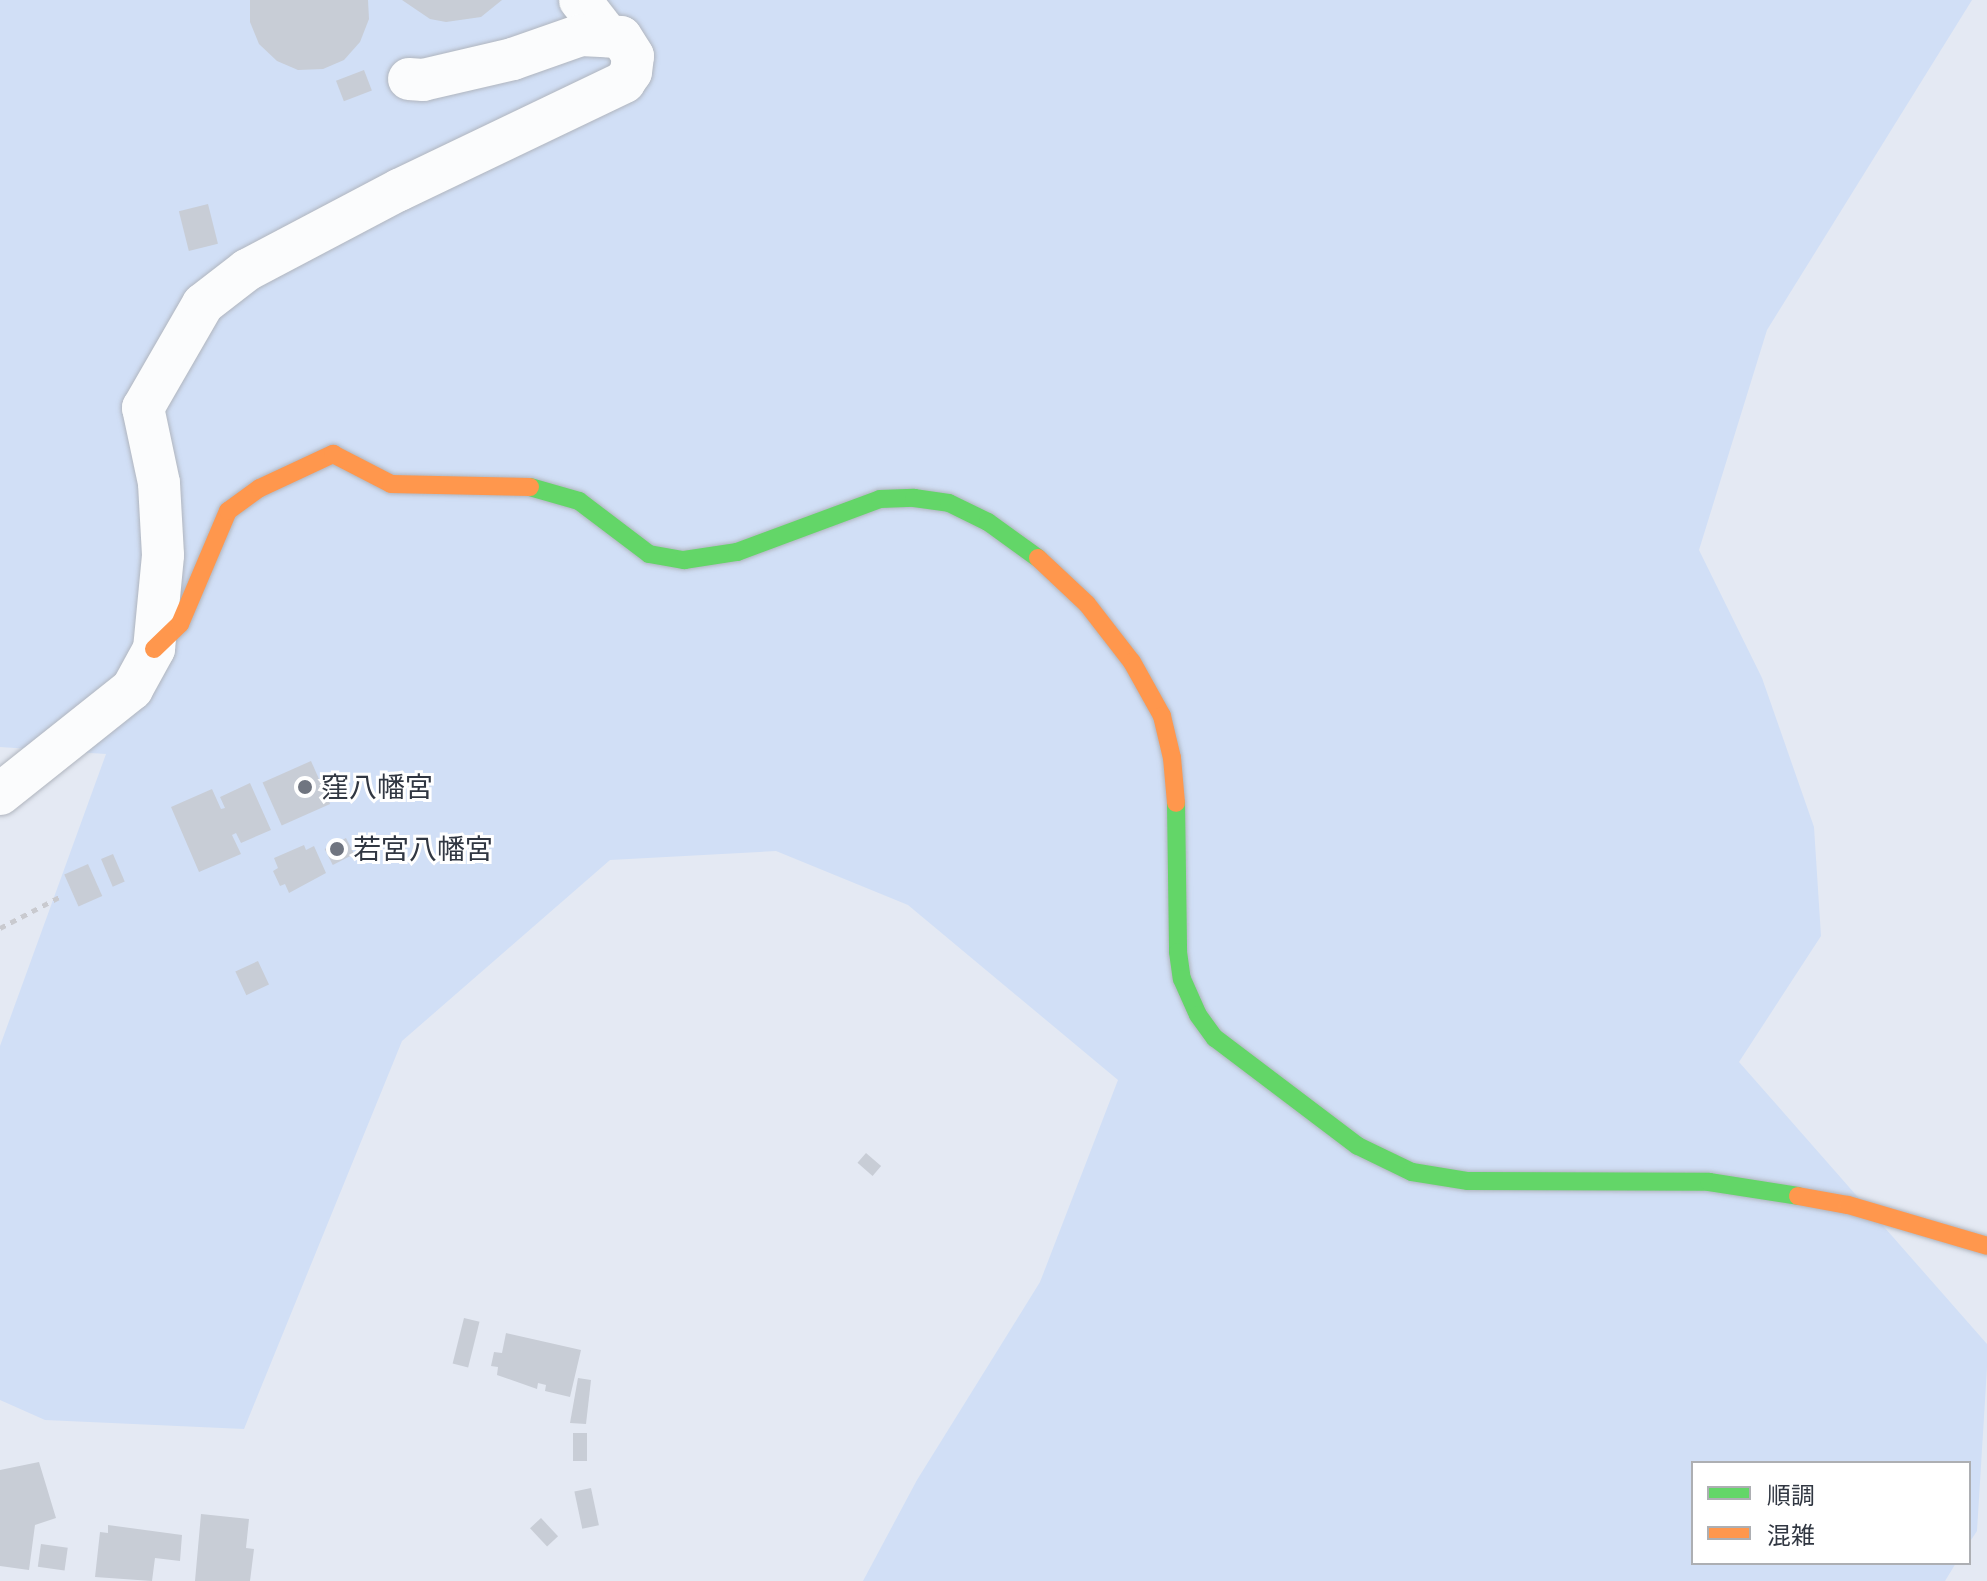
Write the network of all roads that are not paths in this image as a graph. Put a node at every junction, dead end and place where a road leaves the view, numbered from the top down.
1 (580, 0) edge
2 (608, 36) junction
3 (409, 79) dead end
4 (154, 649) junction
5 (0, 794) edge
6 (1987, 1246) edge

1 - 2 street
2 - 3 street
2 - 4 street
4 - 5 street
4 - 6 street

